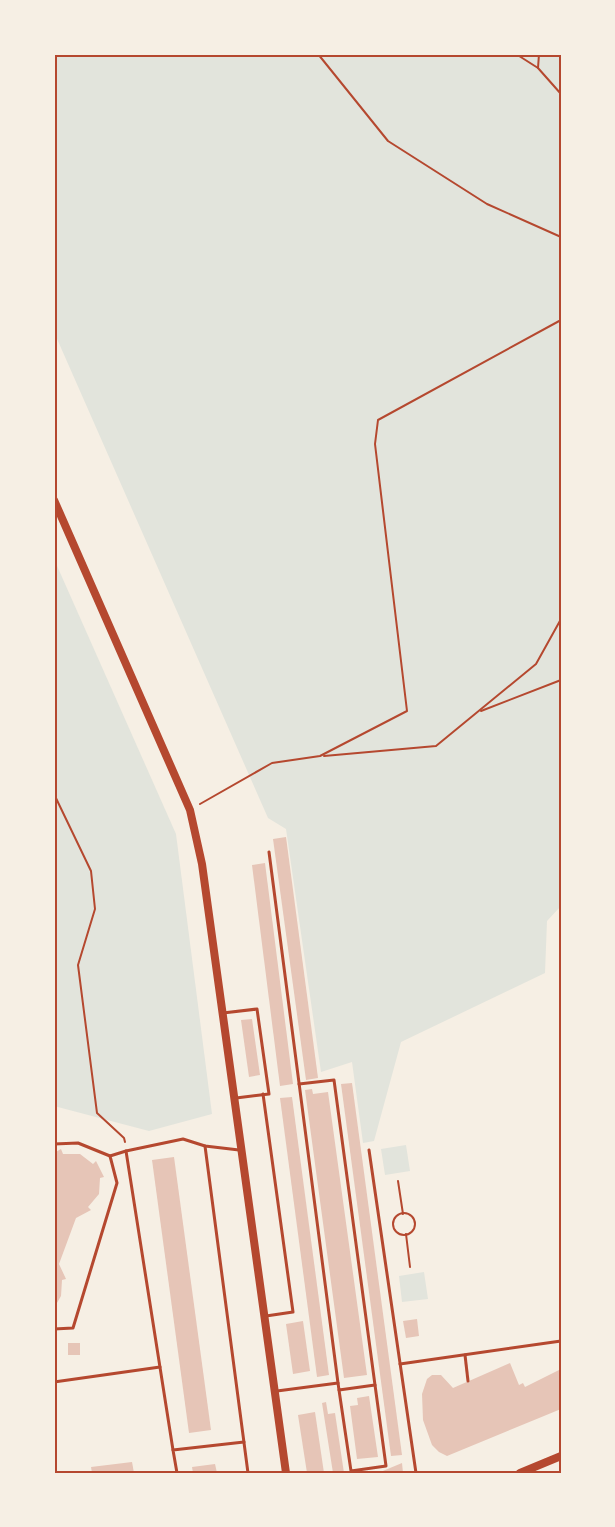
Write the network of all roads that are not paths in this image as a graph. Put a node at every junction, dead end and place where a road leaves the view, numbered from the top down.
1 (54, 500) edge
2 (269, 852) dead end
3 (223, 1013) junction
4 (299, 1084) junction
5 (263, 1095) junction
6 (235, 1098) junction
7 (54, 1143) edge
8 (205, 1146) junction
9 (369, 1150) dead end
10 (126, 1151) junction
11 (242, 1151) junction
12 (110, 1156) junction
13 (264, 1316) junction
14 (54, 1329) edge
15 (561, 1341) edge
16 (465, 1355) junction
17 (400, 1364) junction
18 (160, 1366) junction
19 (468, 1381) dead end
20 (54, 1382) edge
21 (338, 1383) junction
22 (375, 1385) junction
23 (339, 1390) junction
24 (275, 1391) junction
25 (244, 1442) junction
26 (173, 1450) junction
27 (561, 1456) edge
28 (177, 1473) edge
29 (248, 1473) edge
30 (286, 1473) edge
31 (416, 1473) edge
32 (520, 1473) edge

1 - 3 main road
2 - 4 lane
3 - 5 lane
3 - 6 main road
4 - 21 lane
4 - 22 lane
5 - 6 lane
5 - 13 lane
6 - 11 main road
7 - 12 lane
8 - 10 lane
8 - 11 lane
8 - 25 lane
9 - 17 lane
10 - 12 lane
10 - 18 lane
11 - 13 main road
12 - 14 lane
13 - 24 main road
15 - 16 lane
16 - 17 lane
16 - 19 lane
17 - 31 lane
18 - 20 lane
18 - 26 lane
21 - 23 lane
21 - 24 lane
22 - 23 lane
22 - 23 lane
24 - 30 main road
25 - 26 lane
25 - 29 lane
26 - 28 lane
27 - 32 main road

